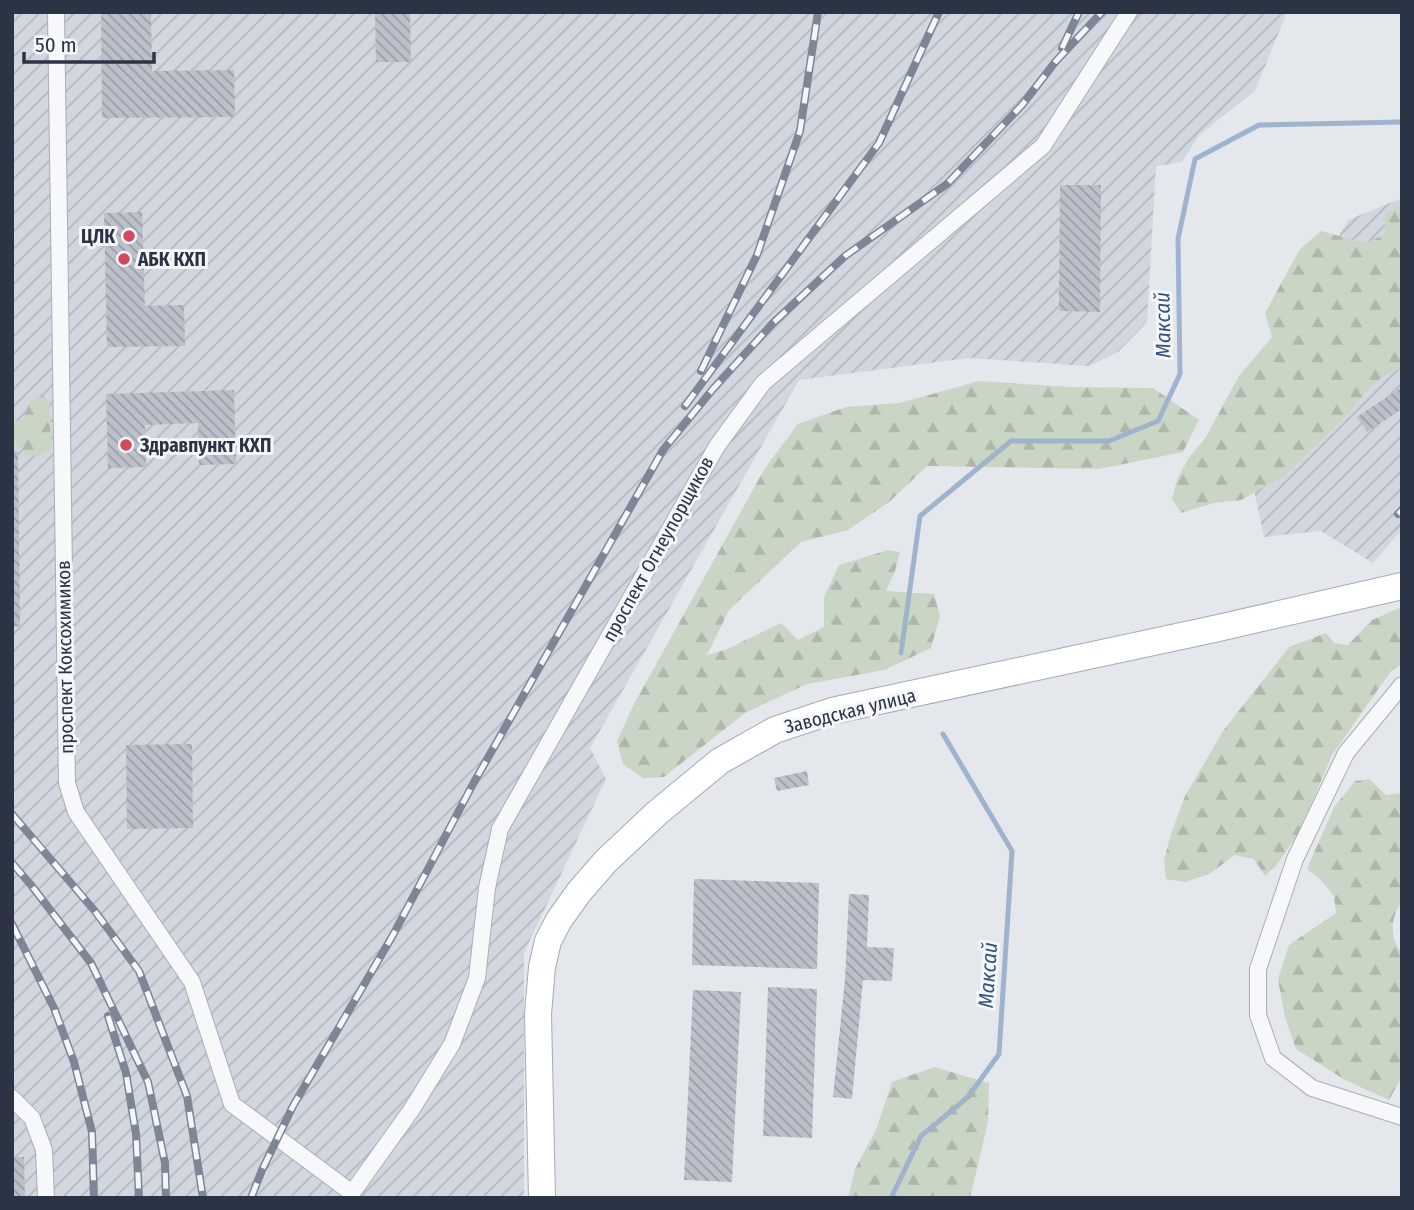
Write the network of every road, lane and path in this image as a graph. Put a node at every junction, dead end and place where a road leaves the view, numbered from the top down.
1 (56, 12) edge
2 (1129, 12) edge
3 (1402, 586) edge
4 (1402, 685) edge
5 (12, 1098) edge
6 (1402, 1117) edge
7 (352, 1195) edge
8 (46, 1198) edge
9 (542, 1198) edge

1 - 7 street, проспект Коксохимиков
2 - 7 street, проспект Огнеупорщиков
3 - 9 main road, Заводская улица
4 - 6 street
5 - 8 street

